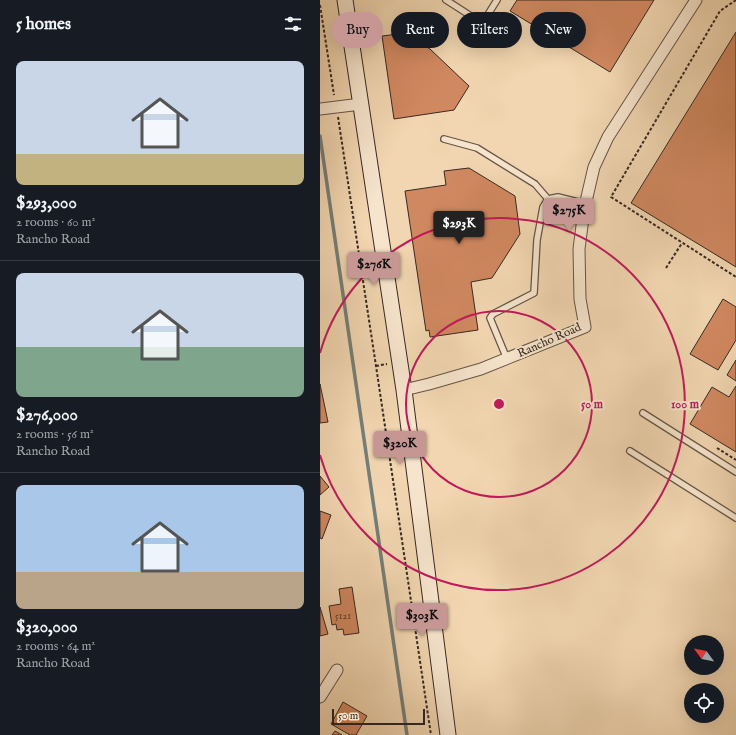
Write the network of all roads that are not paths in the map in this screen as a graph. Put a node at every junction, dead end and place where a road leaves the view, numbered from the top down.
1 (345, 0) edge
2 (446, 0) edge
3 (497, 0) edge
4 (696, 0) edge
5 (360, 104) junction
6 (320, 109) edge
7 (444, 139) dead end
8 (548, 199) junction
9 (586, 204) junction
10 (507, 359) junction
11 (404, 390) junction
12 (643, 413) dead end
13 (630, 451) dead end
14 (736, 472) edge
15 (736, 518) edge
16 (337, 670) dead end
17 (320, 696) edge
18 (448, 735) edge

1 - 5 street
2 - 3 lane
4 - 9 street, Rancho Road
5 - 6 street
5 - 11 street
7 - 8 lane
8 - 9 lane
8 - 10 lane
9 - 10 street, Rancho Road
10 - 11 street, Rancho Road
11 - 18 street
12 - 14 lane
13 - 15 lane
16 - 17 street

